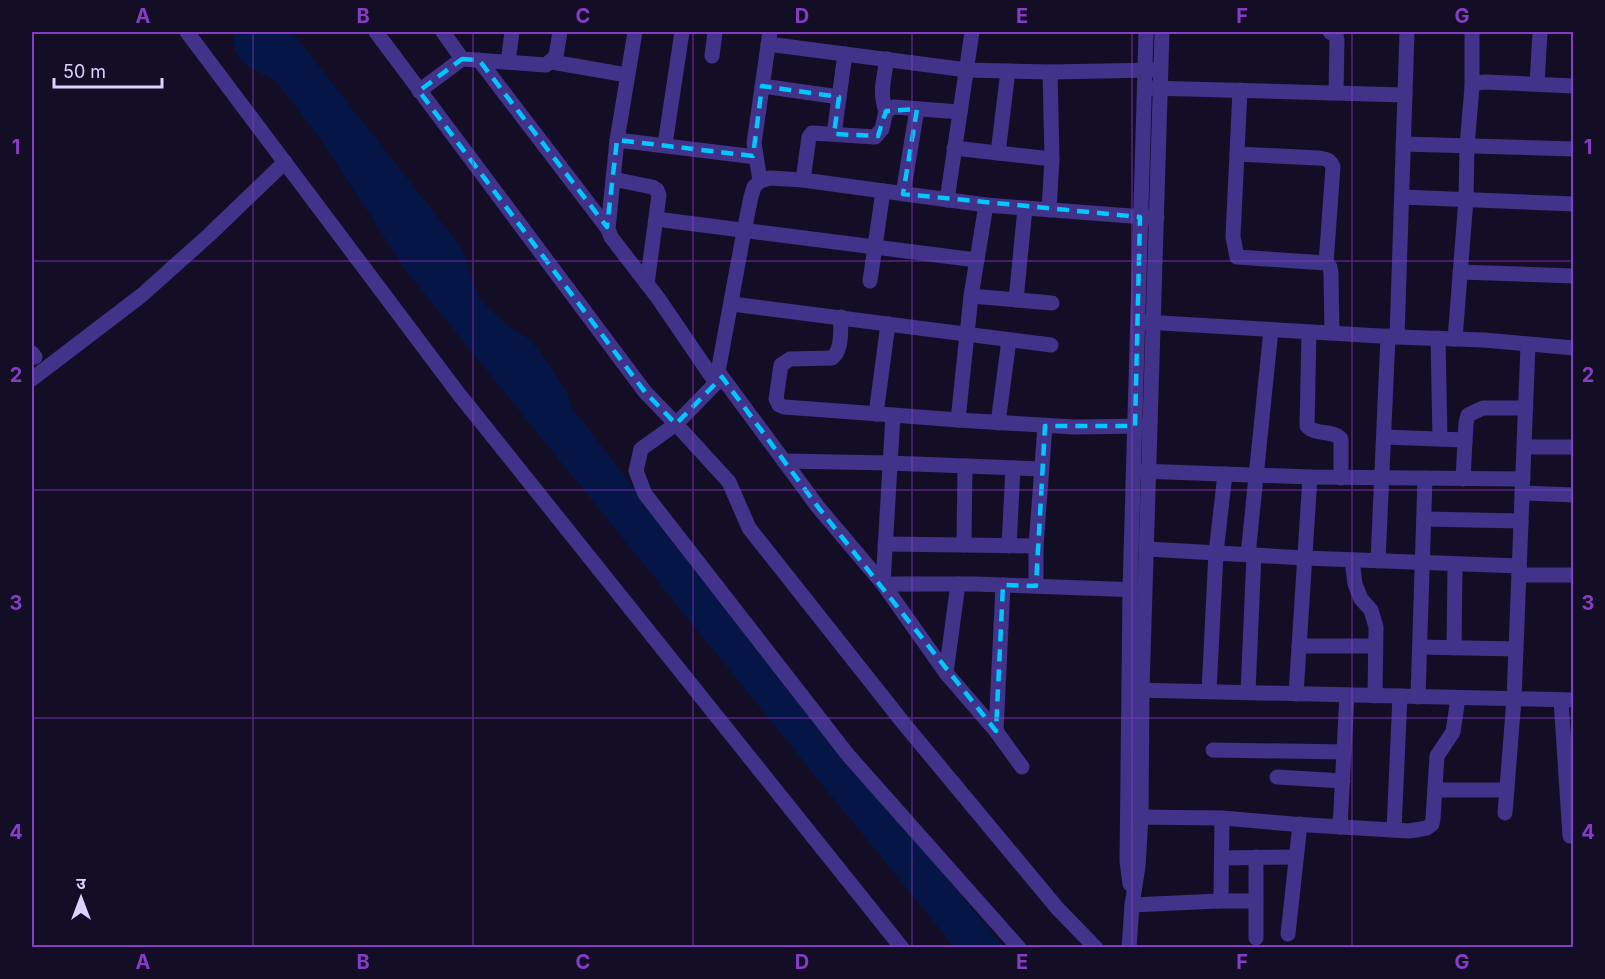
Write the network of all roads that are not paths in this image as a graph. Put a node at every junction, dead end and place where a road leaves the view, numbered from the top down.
1 (187, 32) edge
2 (376, 32) edge
3 (442, 32) edge
4 (512, 32) edge
5 (560, 32) edge
6 (634, 32) edge
7 (682, 32) edge
8 (715, 32) edge
9 (972, 32) edge
10 (1146, 32) edge
11 (1162, 32) edge
12 (1334, 32) edge
13 (1407, 32) edge
14 (1472, 32) edge
15 (1540, 32) edge
16 (769, 38) edge
17 (844, 54) junction
18 (712, 56) dead end
19 (462, 59) junction
20 (887, 59) junction
21 (478, 60) junction
22 (508, 62) junction
23 (552, 62) junction
24 (966, 70) junction
25 (1145, 70) junction
26 (1161, 70) junction
27 (1008, 71) junction
28 (1050, 72) junction
29 (627, 75) junction
30 (1537, 84) junction
31 (762, 86) junction
32 (1574, 86) edge
33 (1472, 87) junction
34 (1144, 88) junction
35 (1161, 88) junction
36 (419, 90) junction
37 (1240, 90) junction
38 (1336, 92) junction
39 (1405, 95) junction
40 (839, 97) junction
41 (917, 109) junction
42 (886, 111) junction
43 (960, 112) junction
44 (834, 134) junction
45 (617, 140) junction
46 (665, 144) junction
47 (1403, 144) junction
48 (1467, 146) junction
49 (954, 148) junction
50 (1574, 148) edge
51 (998, 153) junction
52 (1237, 154) junction
53 (756, 157) junction
54 (1052, 159) junction
55 (285, 162) junction
56 (613, 179) junction
57 (802, 180) junction
58 (760, 181) junction
59 (883, 191) junction
60 (903, 194) junction
61 (1402, 197) junction
62 (1466, 199) junction
63 (947, 200) junction
64 (1574, 204) edge
65 (986, 205) junction
66 (1025, 208) junction
67 (1049, 210) junction
68 (1140, 217) junction
69 (1157, 218) junction
70 (656, 219) junction
71 (608, 229) junction
72 (744, 231) junction
73 (875, 248) junction
74 (976, 260) junction
75 (1326, 263) junction
76 (1460, 272) junction
77 (1574, 276) edge
78 (870, 281) dead end
79 (647, 284) junction
80 (971, 297) junction
81 (1016, 300) junction
82 (1052, 303) dead end
83 (732, 304) junction
84 (841, 317) junction
85 (1146, 323) junction
86 (888, 324) junction
87 (1271, 330) junction
88 (1309, 332) junction
89 (1332, 333) junction
90 (966, 335) junction
91 (1392, 337) junction
92 (1438, 338) junction
93 (1455, 339) junction
94 (1009, 340) junction
95 (1051, 345) dead end
96 (1528, 345) junction
97 (1574, 348) edge
98 (718, 378) junction
99 (32, 379) edge
100 (1526, 408) junction
101 (876, 414) junction
102 (893, 415) junction
103 (958, 420) junction
104 (998, 423) junction
105 (676, 424) junction
106 (1045, 426) junction
107 (1143, 426) junction
108 (1384, 437) junction
109 (1440, 440) junction
110 (1465, 440) junction
111 (1524, 447) junction
112 (1574, 447) edge
113 (784, 461) junction
114 (889, 463) junction
115 (965, 466) junction
116 (1013, 468) junction
117 (1041, 469) junction
118 (1133, 471) junction
119 (1149, 471) junction
120 (1225, 474) junction
121 (1256, 476) junction
122 (1310, 477) junction
123 (1341, 478) junction
124 (1383, 478) junction
125 (1425, 478) junction
126 (1463, 479) junction
127 (1523, 486) junction
128 (1574, 495) edge
129 (1424, 519) junction
130 (1521, 521) junction
131 (885, 544) junction
132 (964, 545) junction
133 (1009, 546) junction
134 (1036, 546) junction
135 (1147, 549) junction
136 (1216, 553) junction
137 (1251, 555) junction
138 (1305, 558) junction
139 (1352, 560) junction
140 (1378, 561) junction
141 (1423, 563) junction
142 (1455, 564) junction
143 (1519, 571) junction
144 (1574, 575) edge
145 (883, 584) junction
146 (958, 584) junction
147 (1003, 585) junction
148 (1036, 586) junction
149 (1138, 590) junction
150 (1299, 646) junction
151 (1375, 646) junction
152 (1420, 647) junction
153 (1454, 648) junction
154 (1516, 649) junction
155 (946, 673) junction
156 (1135, 689) junction
157 (1209, 691) junction
158 (1248, 692) junction
159 (1296, 693) junction
160 (1347, 695) junction
161 (1375, 696) junction
162 (1400, 696) junction
163 (1418, 697) junction
164 (1458, 698) junction
165 (1514, 699) junction
166 (1567, 700) edge
167 (996, 731) junction
168 (1213, 750) dead end
169 (1344, 752) junction
170 (1022, 767) dead end
171 (1277, 777) dead end
172 (1343, 781) junction
173 (1435, 790) junction
174 (1507, 790) junction
175 (1505, 813) dead end
176 (1134, 817) junction
177 (1222, 818) junction
178 (1300, 824) junction
179 (1340, 827) junction
180 (1394, 830) junction
181 (1574, 836) edge
182 (1256, 857) junction
183 (1296, 857) junction
184 (1222, 858) junction
185 (1219, 901) junction
186 (1256, 901) junction
187 (1132, 904) junction
188 (1288, 934) dead end
189 (1256, 938) dead end
190 (902, 948) edge
191 (1019, 948) edge
192 (1096, 948) edge
193 (1130, 948) edge

1 - 55 street
2 - 36 street
3 - 19 street
4 - 22 street
5 - 23 street
6 - 29 street
7 - 46 street
8 - 18 street
9 - 24 street
10 - 25 street
11 - 26 street
12 - 38 street
13 - 39 street
14 - 33 street
15 - 30 street
16 - 17 street
16 - 31 street
17 - 20 street
17 - 40 street
19 - 21 street
19 - 36 street
20 - 24 street
20 - 42 street
21 - 22 street
21 - 71 street
22 - 23 street
23 - 29 street
24 - 27 street
24 - 43 street
25 - 26 street
25 - 28 street
25 - 34 street
26 - 35 street
27 - 28 street
27 - 51 street
28 - 54 street
29 - 45 street
30 - 32 street
30 - 33 street
31 - 40 street
31 - 53 street
33 - 48 street
34 - 35 street
34 - 68 street
35 - 37 street
35 - 69 street
36 - 105 street
37 - 38 street
37 - 52 street
38 - 39 street
39 - 47 street
40 - 44 street
41 - 42 street
41 - 43 street
41 - 60 street
42 - 44 street
43 - 49 street
44 - 57 street
45 - 46 street
45 - 56 street
46 - 53 street
47 - 48 street
47 - 61 street
48 - 50 street
48 - 62 street
49 - 51 street
49 - 63 street
51 - 54 street
52 - 75 street
52 - 75 street
53 - 58 street
54 - 67 street
55 - 99 street
55 - 190 street
56 - 70 street
56 - 71 street
57 - 58 street
57 - 59 street
58 - 72 street
59 - 60 street
59 - 73 street
60 - 63 street
61 - 62 street
61 - 91 street
62 - 64 street
62 - 76 street
63 - 65 street
65 - 66 street
65 - 74 street
66 - 67 street
66 - 81 street
67 - 68 street
68 - 69 street
68 - 85 street
69 - 85 street
70 - 72 street
70 - 79 street
71 - 79 street
72 - 73 street
72 - 83 street
73 - 74 street
73 - 78 street
74 - 80 street
75 - 89 street
76 - 77 street
76 - 93 street
79 - 98 street
80 - 81 street
80 - 90 street
81 - 82 street
83 - 84 street
83 - 98 street
84 - 86 street
84 - 101 street
85 - 87 street
85 - 107 street
86 - 90 street
86 - 101 street
87 - 88 street
87 - 121 street
88 - 89 street
88 - 123 street
89 - 91 street
90 - 94 street
90 - 103 street
91 - 92 street
91 - 108 street
92 - 93 street
92 - 109 street
93 - 96 street
94 - 95 street
94 - 104 street
96 - 97 street
96 - 100 street
98 - 105 street
98 - 113 street
100 - 110 street
100 - 111 street
101 - 102 street
102 - 103 street
102 - 114 street
103 - 104 street
104 - 106 street
105 - 191 street
105 - 192 street
106 - 107 street
106 - 117 street
107 - 118 street
107 - 119 street
108 - 109 street
108 - 124 street
109 - 110 street
110 - 126 street
111 - 112 street
111 - 127 street
113 - 114 street
113 - 145 street
114 - 115 street
114 - 131 street
115 - 116 street
115 - 132 street
116 - 117 street
116 - 133 street
117 - 134 street
118 - 119 street
118 - 149 street
119 - 120 street
119 - 135 street
120 - 121 street
120 - 136 street
121 - 122 street
121 - 137 street
122 - 123 street
122 - 138 street
123 - 124 street
124 - 125 street
124 - 140 street
125 - 126 street
125 - 129 street
126 - 127 street
127 - 128 street
127 - 130 street
129 - 130 street
129 - 141 street
130 - 143 street
131 - 132 street
131 - 145 street
132 - 133 street
133 - 134 street
134 - 148 street
135 - 136 street
135 - 149 street
136 - 137 street
136 - 157 street
137 - 138 street
137 - 158 street
138 - 139 street
138 - 150 street
139 - 140 street
139 - 151 street
140 - 141 street
141 - 142 street
141 - 152 street
142 - 143 street
142 - 153 street
143 - 144 street
143 - 154 street
145 - 146 street
145 - 155 street
146 - 147 street
146 - 155 street
147 - 148 street
147 - 167 street
148 - 149 street
149 - 156 street
150 - 151 street
150 - 159 street
151 - 161 street
152 - 153 street
152 - 163 street
153 - 154 street
154 - 165 street
155 - 167 street
156 - 157 street
156 - 176 street
157 - 158 street
158 - 159 street
159 - 160 street
160 - 161 street
160 - 169 street
161 - 162 street
162 - 163 street
162 - 180 street
163 - 164 street
164 - 165 street
164 - 173 street
165 - 166 street
165 - 174 street
166 - 181 street
167 - 170 street
168 - 169 street
169 - 172 street
171 - 172 street
172 - 179 street
173 - 174 street
173 - 180 street
174 - 175 street
176 - 177 street
176 - 187 street
177 - 178 street
177 - 184 street
178 - 179 street
178 - 183 street
179 - 180 street
182 - 183 street
182 - 184 street
182 - 186 street
183 - 188 street
184 - 185 street
185 - 186 street
185 - 187 street
186 - 189 street
187 - 193 street

